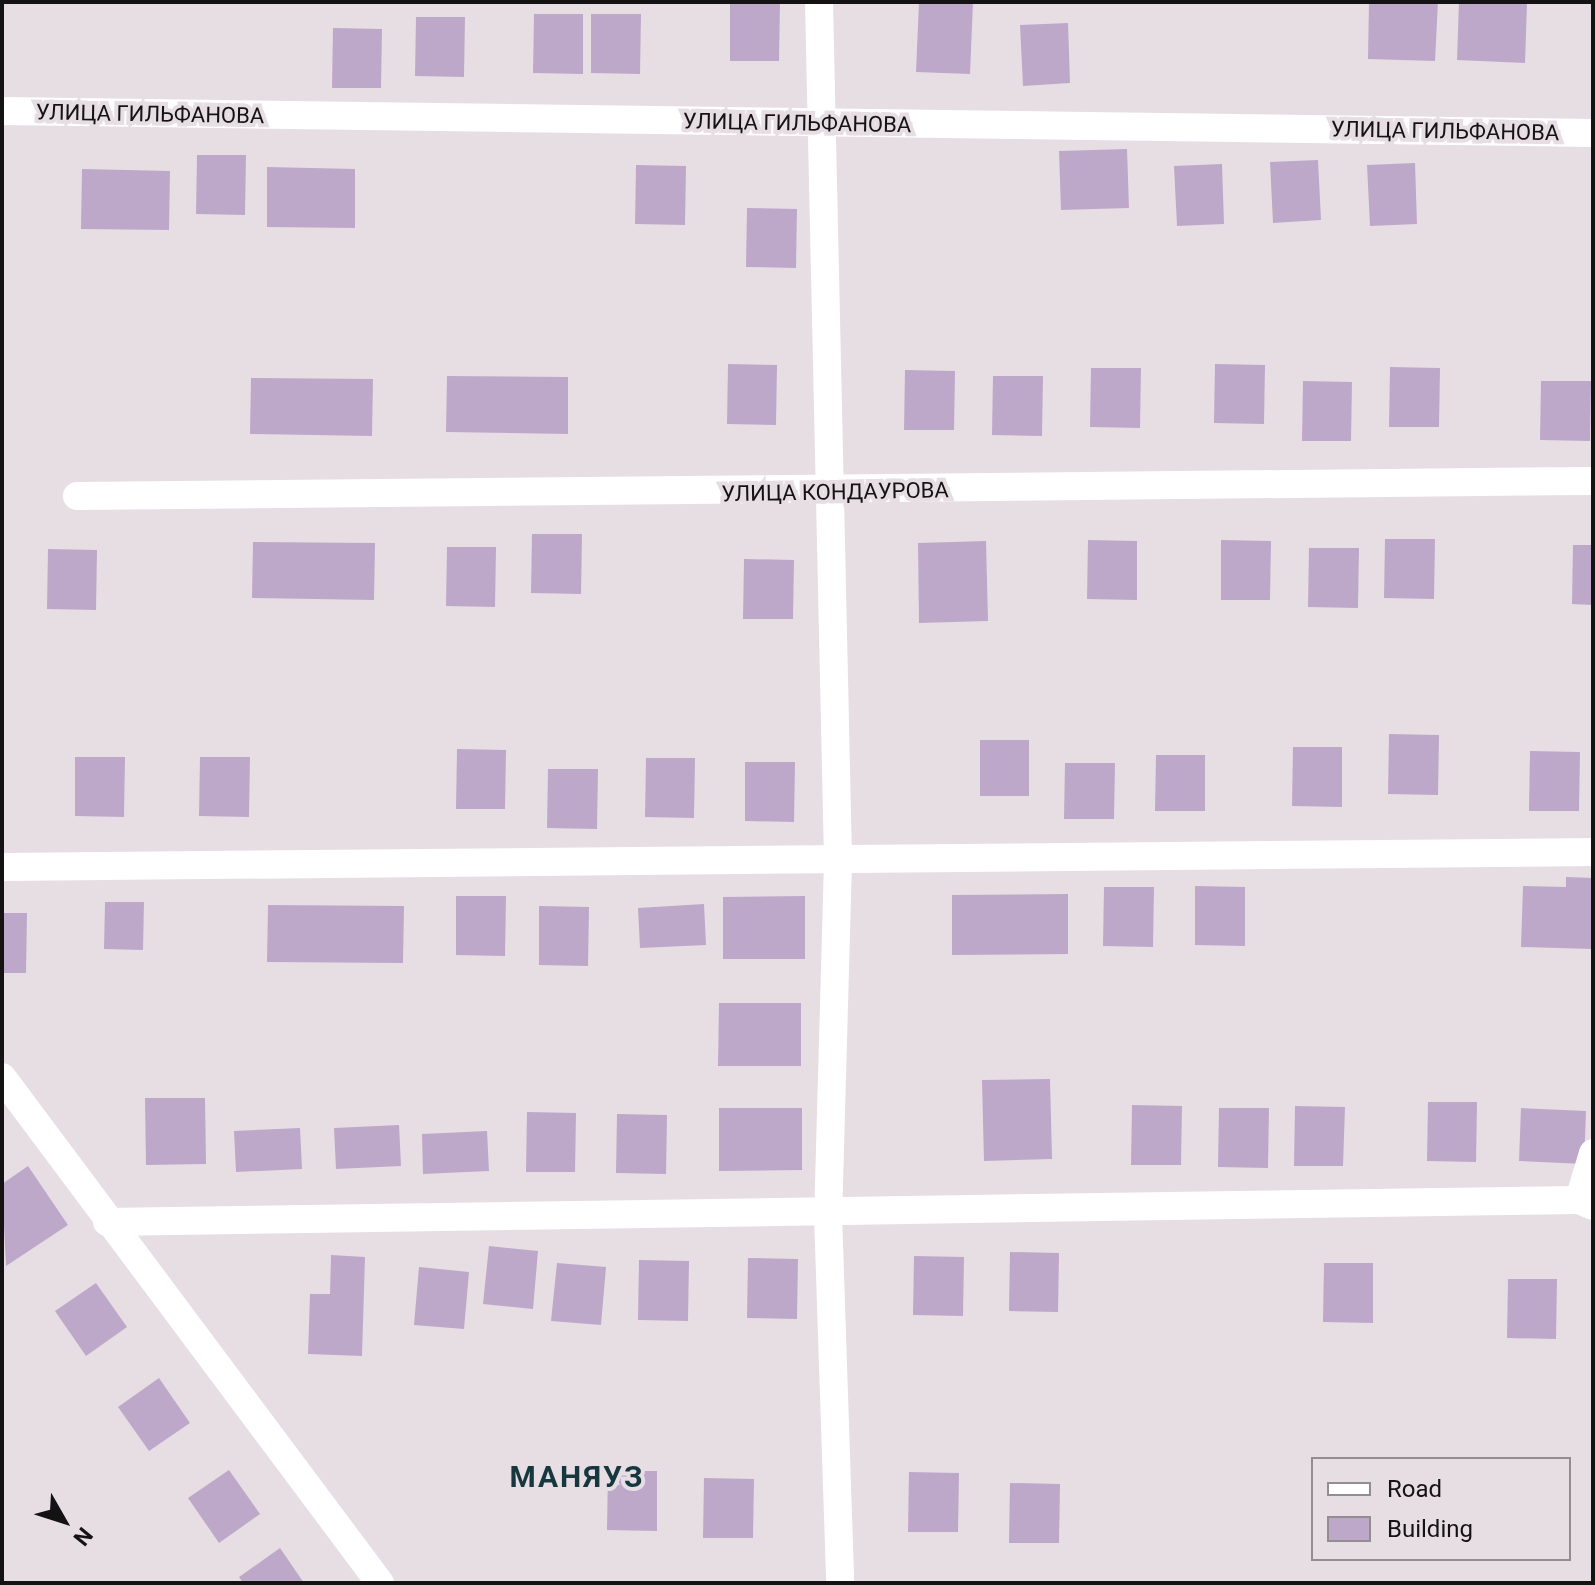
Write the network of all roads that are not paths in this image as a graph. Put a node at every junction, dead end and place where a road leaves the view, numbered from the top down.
1 (819, 2) edge
2 (2, 111) edge
3 (826, 124) junction
4 (1593, 133) edge
5 (1593, 481) edge
6 (827, 493) junction
7 (77, 496) dead end
8 (1593, 852) edge
9 (838, 862) junction
10 (2, 867) edge
11 (2, 1077) edge
12 (1593, 1153) edge
13 (1586, 1203) edge
14 (828, 1214) junction
15 (107, 1222) junction
16 (380, 1583) edge
17 (840, 1583) edge

1 - 3 street
2 - 3 street, УЛИЦА ГИЛЬФАНОВА
3 - 4 street, УЛИЦА ГИЛЬФАНОВА
3 - 6 street
5 - 6 street, УЛИЦА КОНДАУРОВА
6 - 7 street, УЛИЦА КОНДАУРОВА
6 - 9 street
8 - 9 street
9 - 10 street
9 - 14 street
11 - 15 street
12 - 13 street
13 - 14 street
14 - 15 street
14 - 17 street
15 - 16 street

